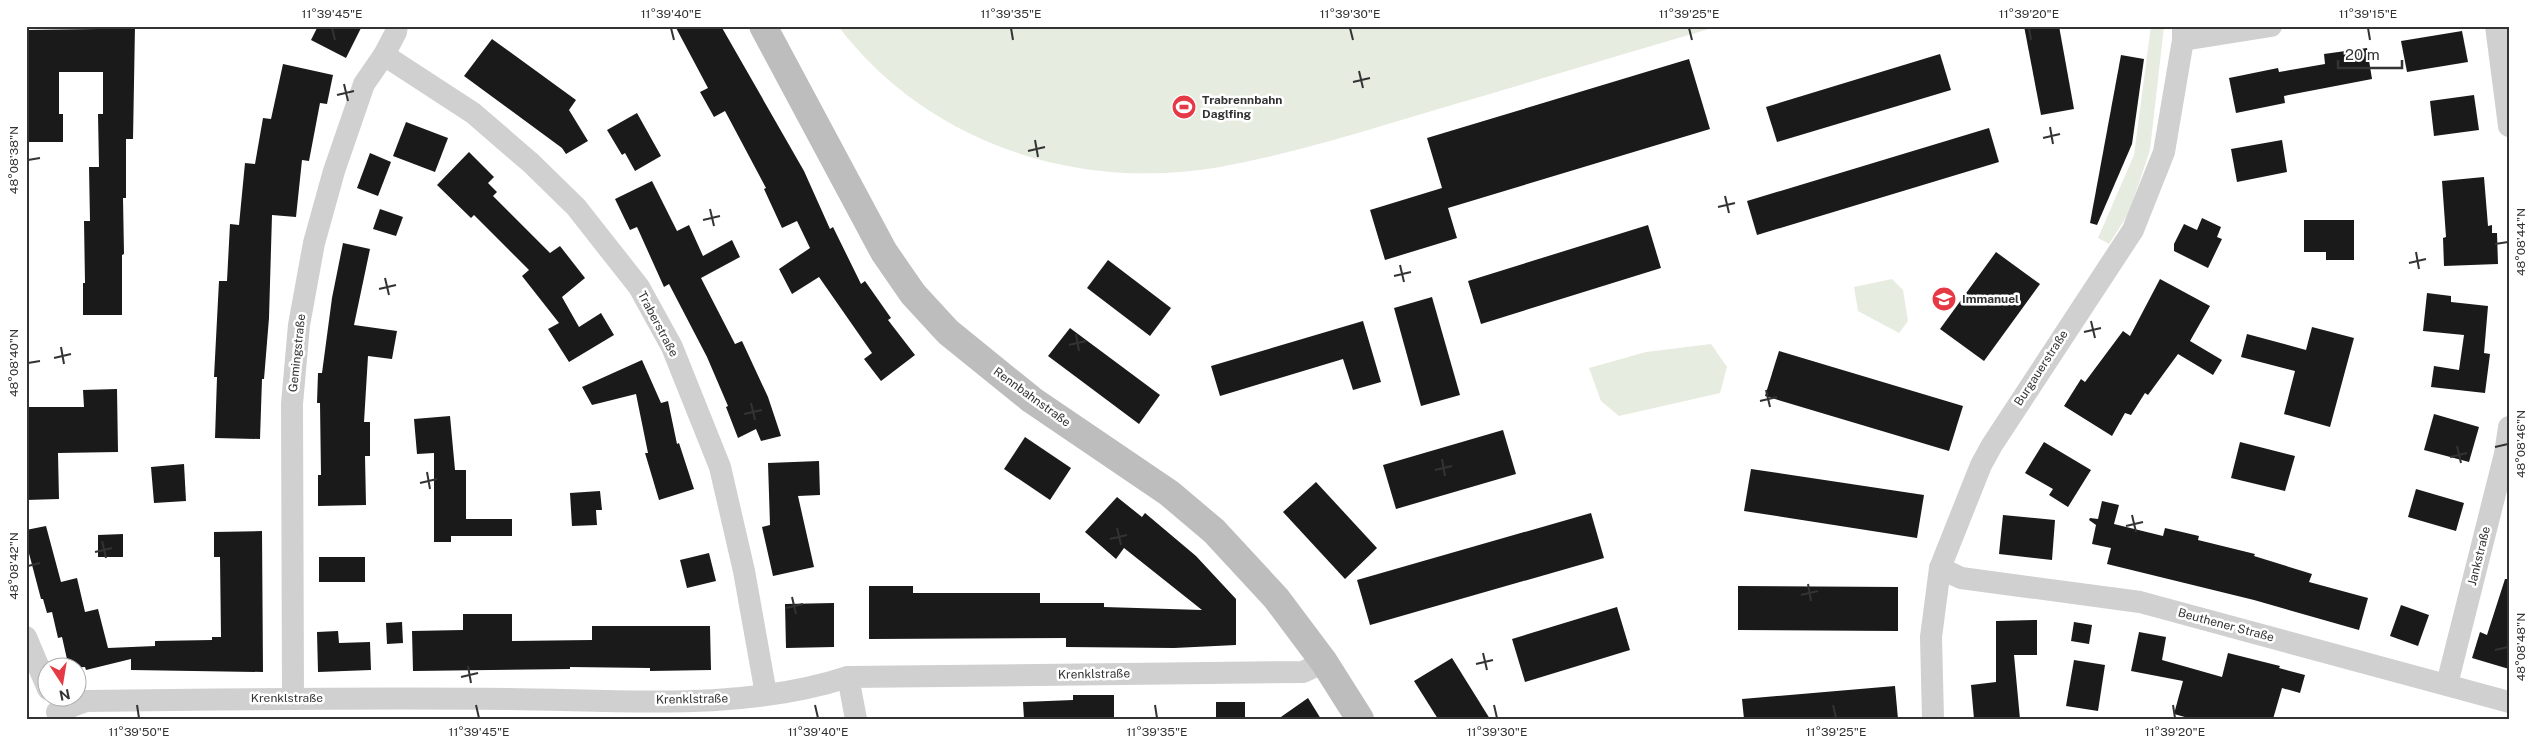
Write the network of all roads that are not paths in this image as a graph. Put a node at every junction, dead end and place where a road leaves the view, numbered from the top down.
1 (397, 26) edge
2 (763, 26) edge
3 (2271, 26) edge
4 (2496, 26) edge
5 (2183, 33) edge
6 (384, 55) junction
7 (2509, 126) edge
8 (2509, 427) edge
9 (1940, 568) junction
10 (26, 637) edge
11 (1324, 662) junction
12 (38, 665) edge
13 (848, 677) junction
14 (2446, 684) junction
15 (766, 694) junction
16 (293, 697) junction
17 (2509, 702) edge
18 (56, 709) edge
19 (856, 719) edge
20 (1360, 719) edge
21 (1933, 719) edge

1 - 6 street, Gemingstraße
2 - 11 street, Rennbahnstraße
3 - 5 street
4 - 7 street
5 - 9 street, Burgauerstraße
6 - 15 street, Traberstraße
6 - 16 street, Gemingstraße
8 - 14 street, Jankstraße
9 - 14 street, Beuthener Straße
9 - 21 street, Burgauerstraße
10 - 12 street
11 - 13 street, Krenklstraße
11 - 20 street, Rennbahnstraße
13 - 15 street, Krenklstraße
13 - 19 street
14 - 17 street, Beuthener Straße
15 - 16 street, Krenklstraße
16 - 18 street, Krenklstraße

